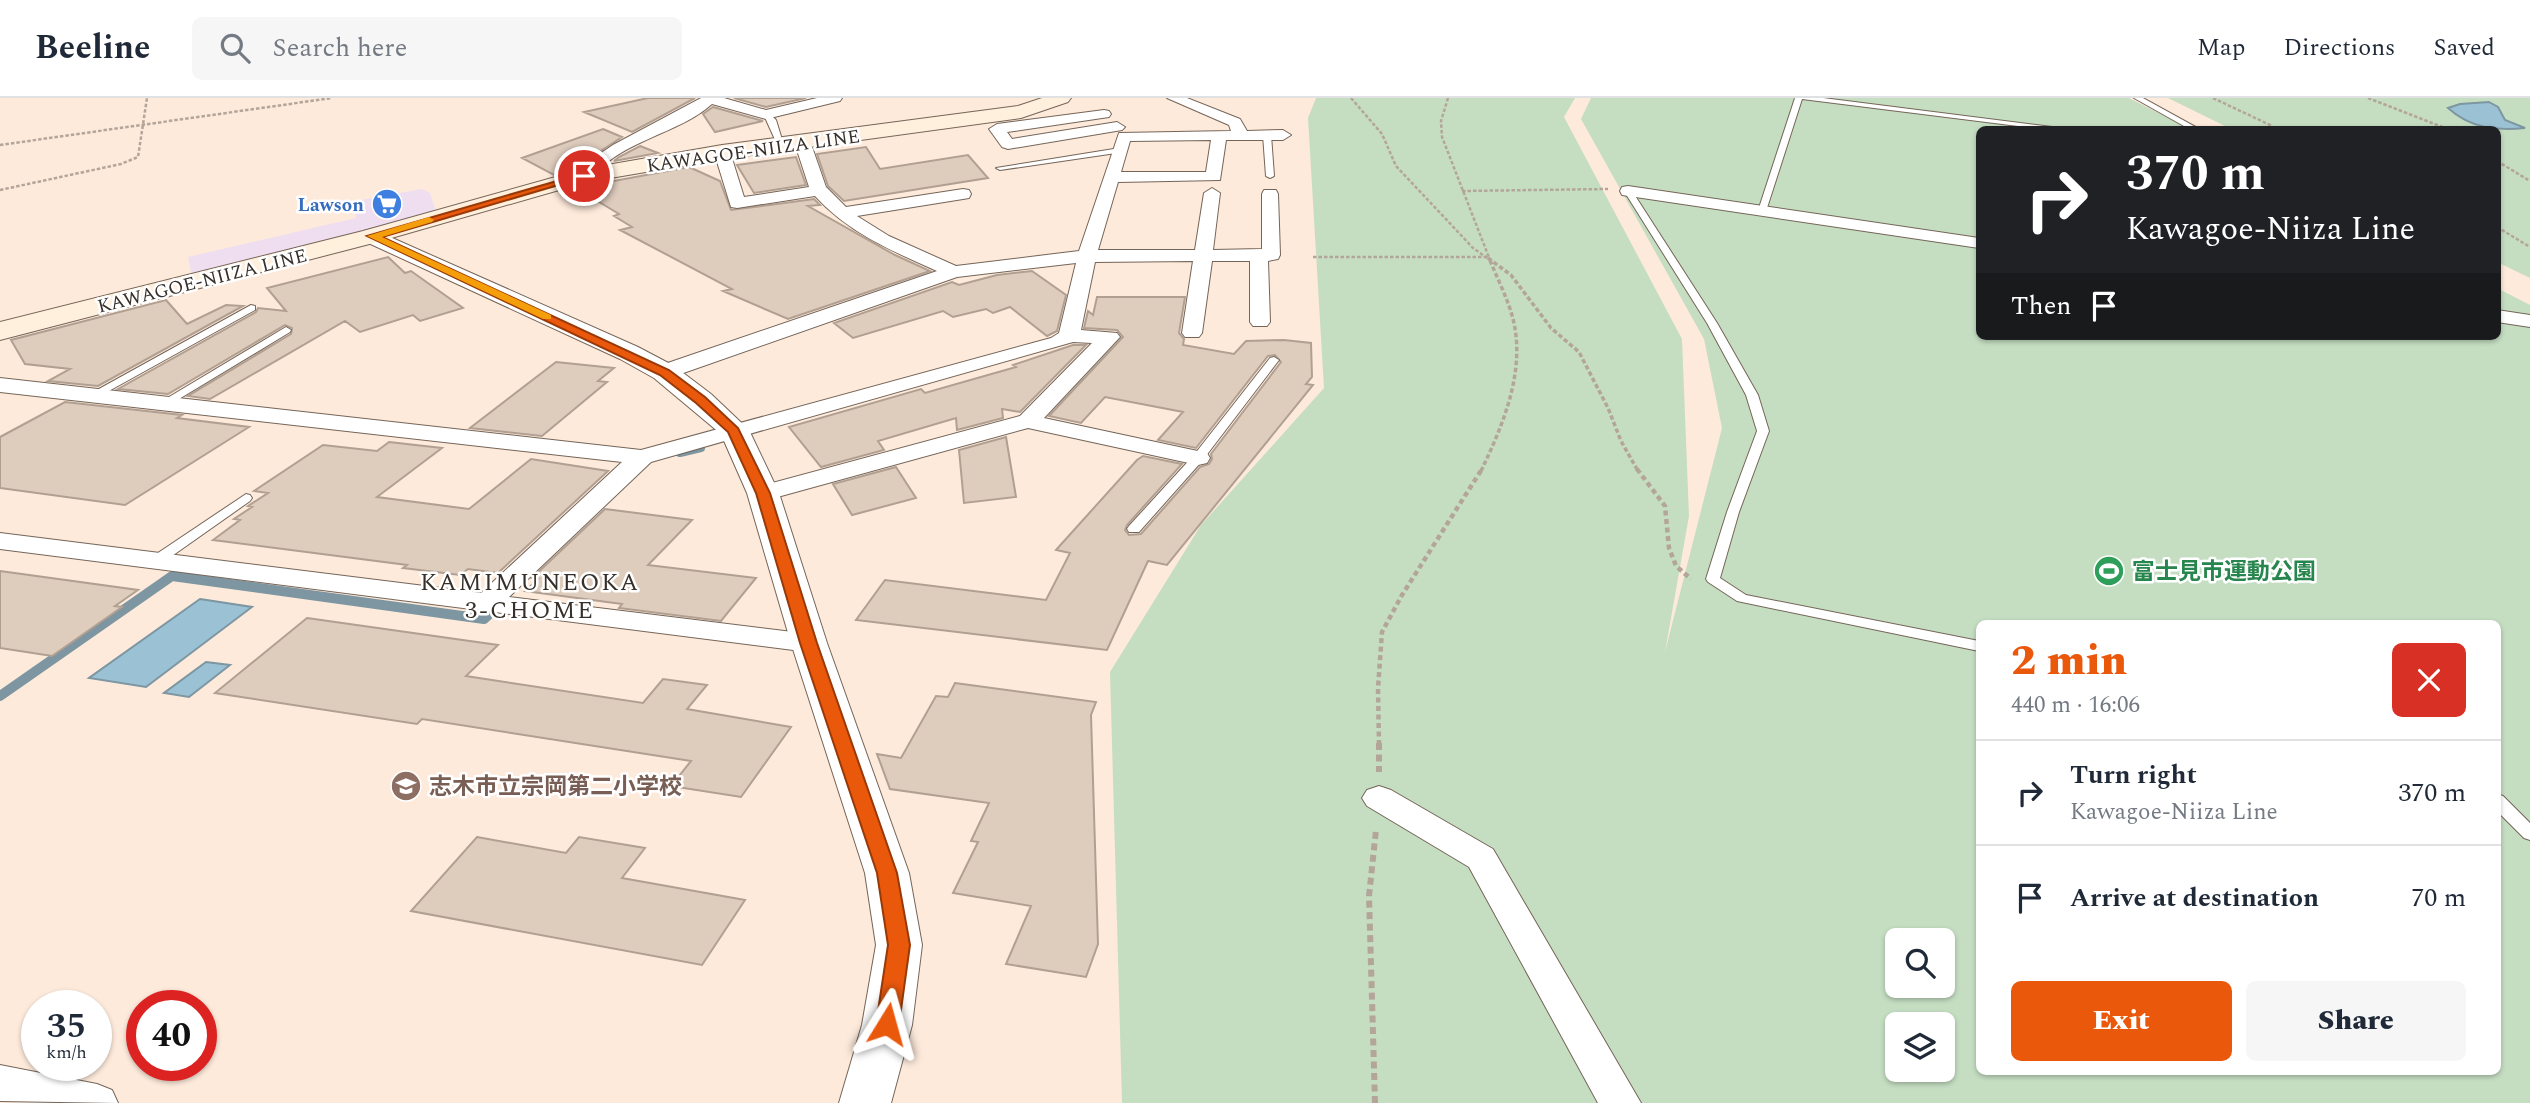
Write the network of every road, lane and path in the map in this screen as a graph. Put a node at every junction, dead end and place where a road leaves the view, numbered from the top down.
1 (147, 98) edge
2 (332, 98) edge
3 (710, 98) edge
4 (835, 98) edge
5 (1110, 98) edge
6 (1174, 98) edge
7 (1350, 98) edge
8 (1448, 98) edge
9 (1799, 98) edge
10 (1805, 98) edge
11 (2138, 98) edge
12 (2213, 98) edge
13 (2368, 98) edge
14 (1057, 100) edge
15 (1090, 101) junction
16 (1104, 114) junction
17 (765, 116) junction
18 (143, 124) junction
19 (2040, 126) edge
20 (2190, 126) edge
21 (2271, 126) edge
22 (2440, 126) edge
23 (1219, 135) junction
24 (1241, 135) junction
25 (1275, 135) joint
26 (1120, 138) junction
27 (792, 143) junction
28 (0, 145) edge
29 (722, 152) junction
30 (2501, 163) edge
31 (1000, 168) dead end
32 (584, 176) junction
33 (1113, 177) junction
34 (2530, 181) edge
35 (1270, 185) joint
36 (1610, 188) dead end
37 (0, 190) edge
38 (819, 190) junction
39 (1462, 191) junction
40 (1628, 191) joint
41 (1212, 193) dead end
42 (963, 194) dead end
43 (1762, 211) junction
44 (843, 213) junction
45 (2501, 229) edge
46 (372, 236) junction
47 (1976, 243) edge
48 (2530, 247) edge
49 (1202, 255) junction
50 (1259, 255) junction
51 (1087, 256) junction
52 (1313, 257) dead end
53 (1489, 257) junction
54 (954, 272) junction
55 (251, 308) dead end
56 (2501, 317) edge
57 (47, 318) junction
58 (2530, 321) edge
59 (1260, 322) dead end
60 (0, 325) edge
61 (286, 330) dead end
62 (0, 331) edge
63 (1192, 333) dead end
64 (1069, 336) junction
65 (1274, 360) dead end
66 (664, 372) junction
67 (0, 385) edge
68 (94, 396) junction
69 (165, 403) junction
70 (1028, 421) junction
71 (734, 430) junction
72 (642, 457) junction
73 (1198, 458) junction
74 (763, 493) junction
75 (246, 498) dead end
76 (1134, 529) dead end
77 (0, 541) edge
78 (157, 560) junction
79 (1742, 598) junction
80 (485, 604) junction
81 (808, 643) junction
82 (1976, 645) edge
83 (1379, 798) junction
84 (2501, 804) edge
85 (2530, 834) edge
86 (0, 1083) edge
87 (97, 1103) edge
88 (865, 1103) edge
89 (1375, 1103) edge
90 (1620, 1103) edge

1 - 18 path
2 - 18 path
3 - 17 street
3 - 32 street
4 - 17 street
5 - 15 street
6 - 24 street
7 - 53 path
8 - 39 path
9 - 43 lane
10 - 19 lane
11 - 20 lane
12 - 21 path
13 - 22 path
14 - 15 street
14 - 27 main road, KAWAGOE-NIIZA LINE
15 - 16 street
16 - 26 street
16 - 26 street
17 - 27 lane
18 - 28 path
18 - 37 path
23 - 24 street
23 - 26 street
23 - 33 street
24 - 25 street
25 - 35 lane
26 - 31 lane
26 - 33 street
27 - 29 main road, KAWAGOE-NIIZA LINE
27 - 38 street
29 - 32 main road, KAWAGOE-NIIZA LINE
29 - 38 street
30 - 34 path
32 - 46 main road, KAWAGOE-NIIZA LINE
33 - 51 street
35 - 50 street
36 - 39 path
38 - 44 street
39 - 53 path
40 - 43 street
40 - 79 lane
41 - 49 street
42 - 44 street
43 - 47 street
44 - 54 street
45 - 48 path
46 - 57 main road, KAWAGOE-NIIZA LINE
46 - 66 street
49 - 50 street
49 - 51 street
49 - 63 street
50 - 59 street
51 - 54 street
51 - 64 street
52 - 53 path
53 - 79 path
53 - 83 path
54 - 66 street
55 - 68 lane
56 - 58 street
57 - 60 street
57 - 62 main road, KAWAGOE-NIIZA LINE
61 - 69 lane
64 - 70 street
64 - 71 street
65 - 73 lane
66 - 71 street
67 - 68 street
68 - 69 street
69 - 72 street
70 - 73 street
70 - 74 street
71 - 72 street
71 - 74 street
72 - 80 street
73 - 76 lane
74 - 81 street
75 - 78 lane
77 - 78 street
78 - 80 street
79 - 82 lane
80 - 81 street
81 - 88 street
83 - 89 path
83 - 90 street
84 - 85 lane
86 - 87 street

